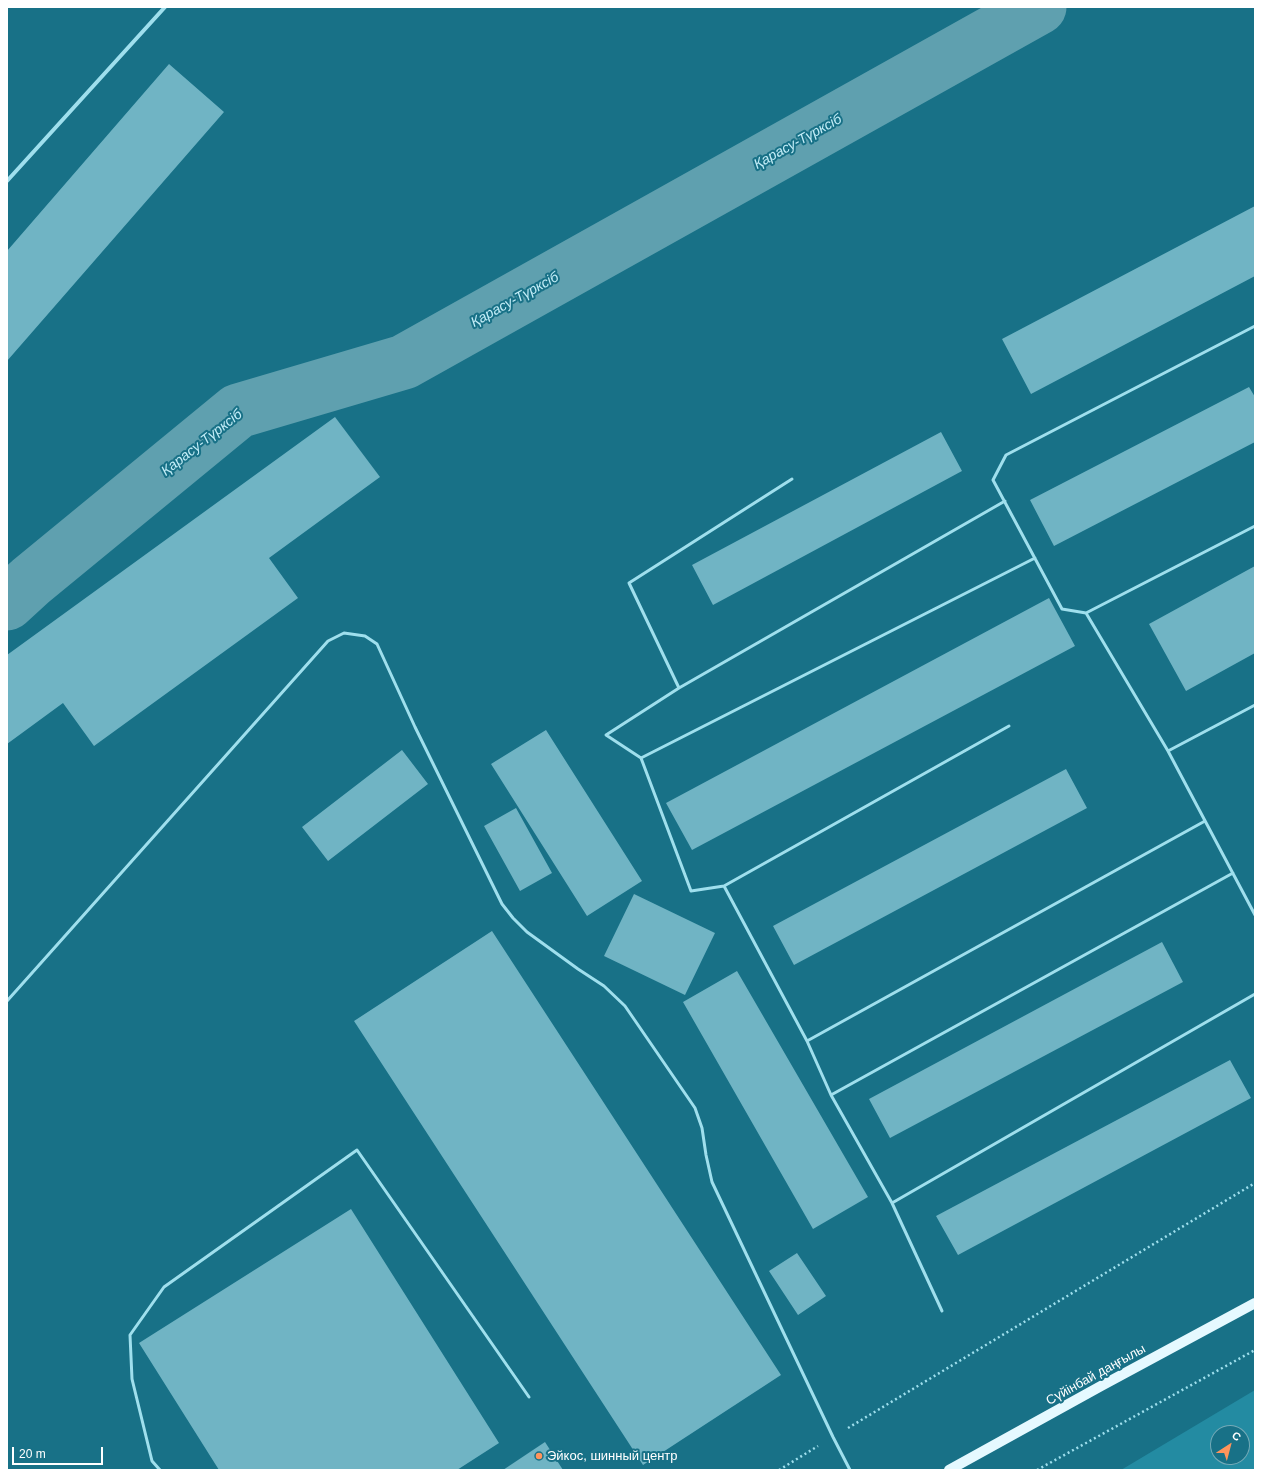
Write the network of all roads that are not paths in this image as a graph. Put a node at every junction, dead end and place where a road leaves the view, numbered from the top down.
1 (165, 7) edge
2 (7, 181) edge
3 (1255, 326) edge
4 (792, 479) dead end
5 (1004, 501) junction
6 (1255, 526) edge
7 (1035, 558) junction
8 (1086, 612) junction
9 (680, 688) junction
10 (1255, 705) edge
11 (1009, 726) dead end
12 (1168, 751) junction
13 (641, 758) junction
14 (1205, 821) junction
15 (1232, 873) junction
16 (724, 886) junction
17 (1255, 915) edge
18 (1255, 994) edge
19 (7, 1001) edge
20 (807, 1041) junction
21 (831, 1095) junction
22 (892, 1203) junction
23 (1255, 1303) edge
24 (942, 1311) dead end
25 (529, 1397) dead end
26 (160, 1470) edge
27 (850, 1470) edge
28 (949, 1470) edge

1 - 2 street
3 - 5 lane
4 - 9 lane
5 - 7 lane
5 - 9 lane
6 - 8 lane
7 - 8 lane
7 - 13 lane
8 - 12 lane
9 - 13 lane
10 - 12 lane
11 - 16 lane
12 - 14 lane
13 - 16 lane
14 - 15 lane
14 - 20 lane
15 - 17 lane
15 - 21 lane
16 - 20 lane
18 - 22 lane
19 - 27 lane
20 - 21 lane
21 - 22 lane
22 - 24 lane
23 - 28 main road, Сүйінбай даңғылы
25 - 26 lane

